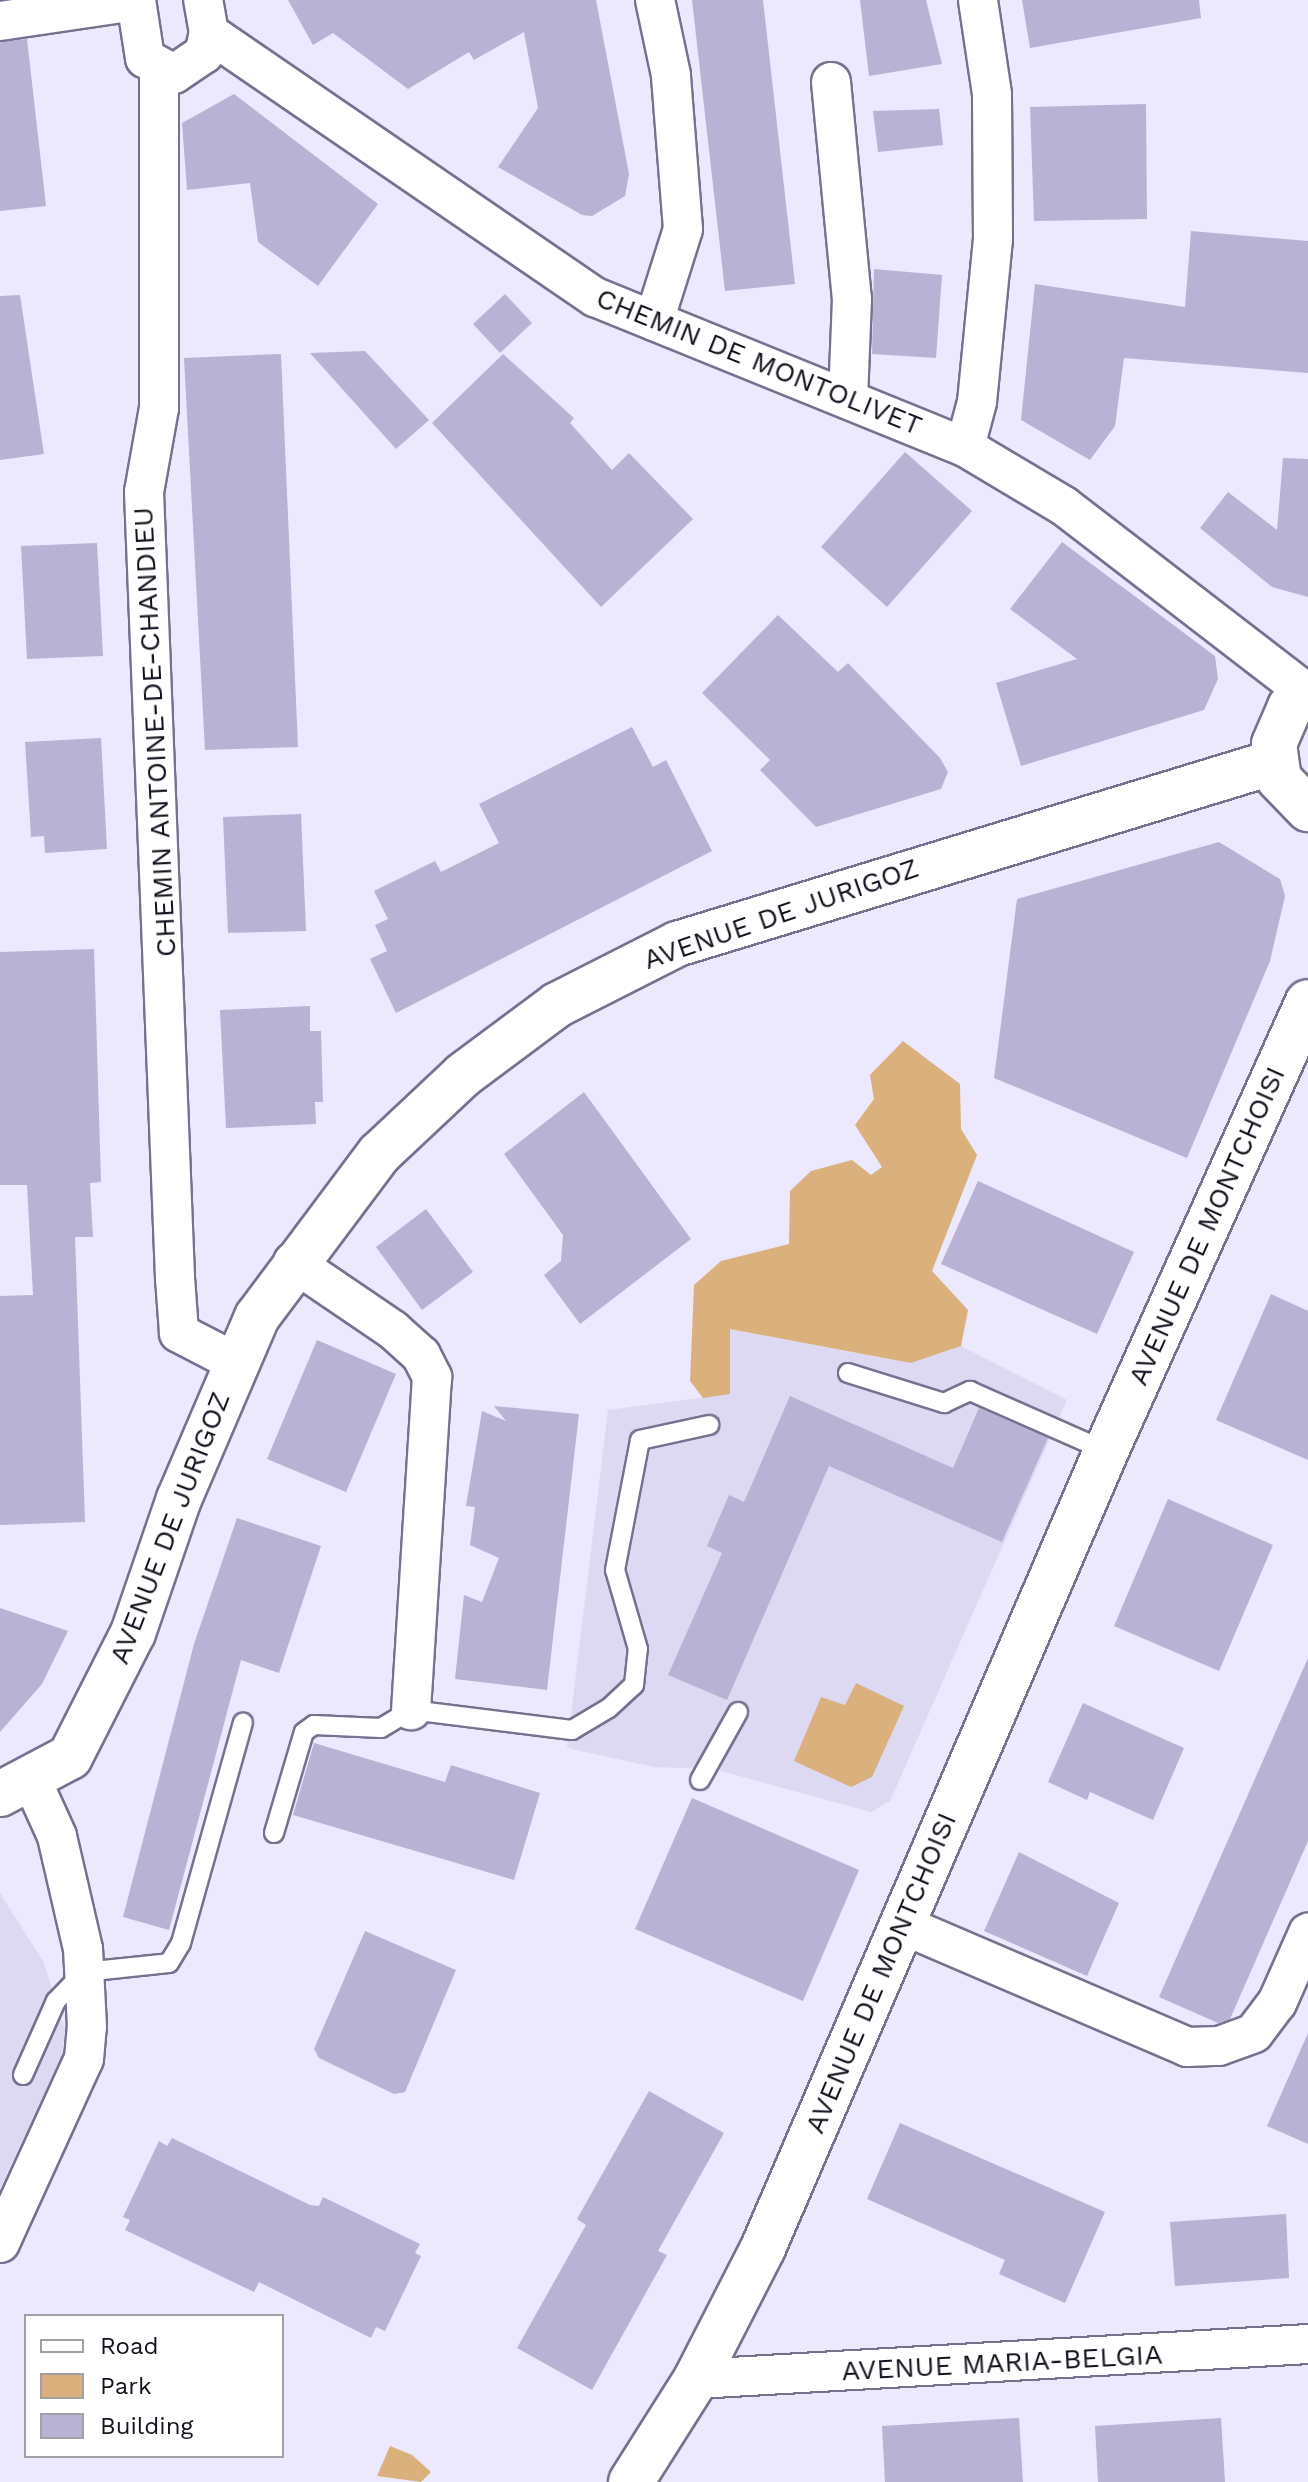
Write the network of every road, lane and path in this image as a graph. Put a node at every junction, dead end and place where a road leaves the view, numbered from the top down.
1 (136, 0) edge
2 (655, 0) edge
3 (978, 0) edge
4 (206, 16) edge
5 (0, 21) edge
6 (159, 70) junction
7 (831, 82) dead end
8 (654, 321) junction
9 (848, 399) junction
10 (965, 447) junction
11 (1308, 693) edge
12 (1274, 762) junction
13 (1308, 809) edge
14 (1308, 1002) edge
15 (293, 1262) junction
16 (235, 1362) junction
17 (848, 1373) dead end
18 (709, 1425) dead end
19 (1106, 1451) junction
20 (411, 1710) junction
21 (738, 1712) dead end
22 (243, 1723) dead end
23 (700, 1780) dead end
24 (16, 1788) edge
25 (274, 1833) dead end
26 (903, 1925) junction
27 (1308, 1933) edge
28 (84, 1972) junction
29 (23, 2075) dead end
30 (0, 2243) edge
31 (1308, 2344) edge
32 (696, 2379) junction
33 (631, 2482) edge

1 - 5 street
1 - 6 street
2 - 8 street
3 - 10 street
4 - 6 street
4 - 8 street, CHEMIN DE MONTOLIVET
6 - 16 street, CHEMIN ANTOINE-DE-CHANDIEU
7 - 9 street
8 - 9 street, CHEMIN DE MONTOLIVET
9 - 10 street, CHEMIN DE MONTOLIVET
10 - 11 street, CHEMIN DE MONTOLIVET
11 - 12 street
12 - 13 street
12 - 15 street, AVENUE DE JURIGOZ
14 - 19 street, AVENUE DE MONTCHOISI
15 - 16 street, AVENUE DE JURIGOZ
15 - 20 street
16 - 24 street, AVENUE DE JURIGOZ
17 - 19 lane
18 - 20 lane
19 - 26 street, AVENUE DE MONTCHOISI
20 - 25 lane
21 - 23 lane
22 - 28 lane
24 - 28 street
26 - 27 street
26 - 32 street, AVENUE DE MONTCHOISI
28 - 29 lane
28 - 30 street
31 - 32 street, AVENUE MARIA-BELGIA
32 - 33 street, AVENUE DE MONTCHOISI

